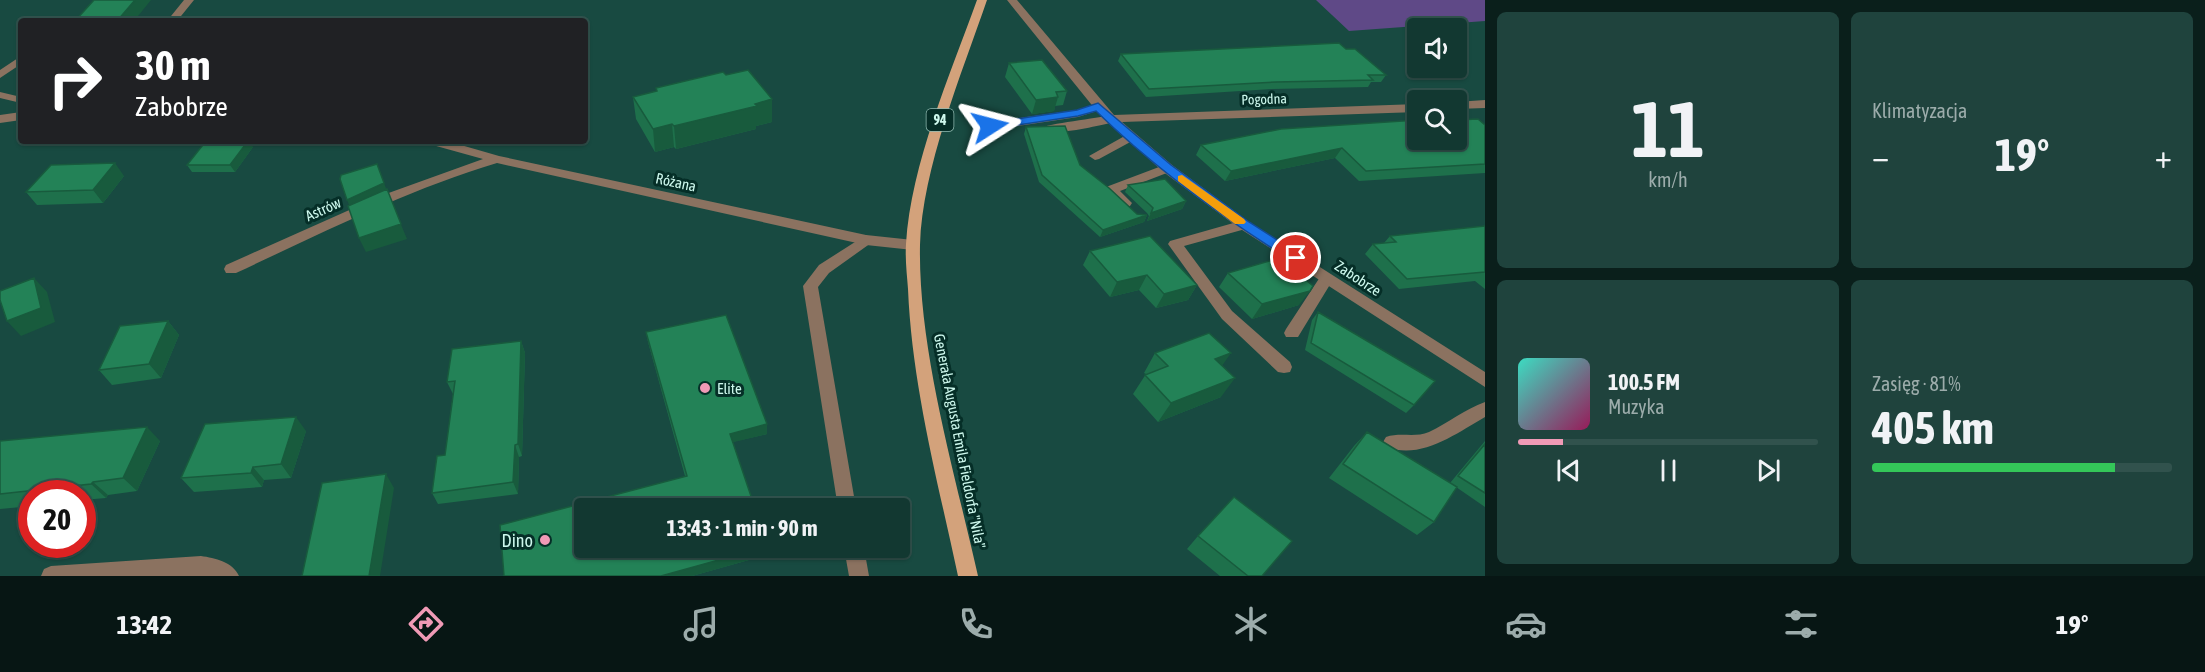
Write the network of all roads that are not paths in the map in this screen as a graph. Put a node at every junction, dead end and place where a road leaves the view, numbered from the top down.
1 (189, 0) edge
2 (982, 0) edge
3 (1012, 0) edge
4 (174, 18) edge
5 (18, 61) edge
6 (0, 75) edge
7 (0, 95) edge
8 (18, 99) edge
9 (1485, 104) edge
10 (1467, 105) edge
11 (1098, 106) junction
12 (1407, 108) edge
13 (18, 117) edge
14 (1111, 118) junction
15 (0, 119) edge
16 (990, 126) dead end
17 (1026, 129) edge
18 (1130, 137) junction
19 (444, 144) edge
20 (1095, 156) dead end
21 (497, 159) junction
22 (1167, 168) junction
23 (1133, 210) edge
24 (1245, 225) junction
25 (866, 240) junction
26 (913, 245) junction
27 (231, 268) dead end
28 (1327, 278) junction
29 (1292, 333) dead end
30 (1284, 367) dead end
31 (1483, 376) edge
32 (1485, 409) edge
33 (1392, 442) dead end
34 (845, 498) edge
35 (856, 558) edge
36 (51, 576) edge
37 (229, 576) edge
38 (859, 576) edge
39 (968, 576) edge

1 - 4 street
2 - 26 main road, Generała Augusta Emila Fieldorfa "Nila" / 94
3 - 11 street, Zabobrze
5 - 6 street
7 - 8 street
9 - 10 street
11 - 14 street, Zabobrze
11 - 16 street
12 - 14 street, Pogodna
13 - 15 street
14 - 17 street, Pogodna
14 - 18 street, Zabobrze
18 - 20 street
18 - 22 street, Zabobrze
19 - 21 street, Różana
21 - 25 street, Różana
21 - 27 street, Astrów
22 - 23 street
22 - 24 street, Zabobrze
24 - 28 street, Zabobrze
24 - 30 street
25 - 26 street, Różana
25 - 34 street
26 - 39 main road, Generała Augusta Emila Fieldorfa "Nila" / 94
28 - 29 street
28 - 31 street, Zabobrze
32 - 33 street
35 - 38 street
36 - 37 street

